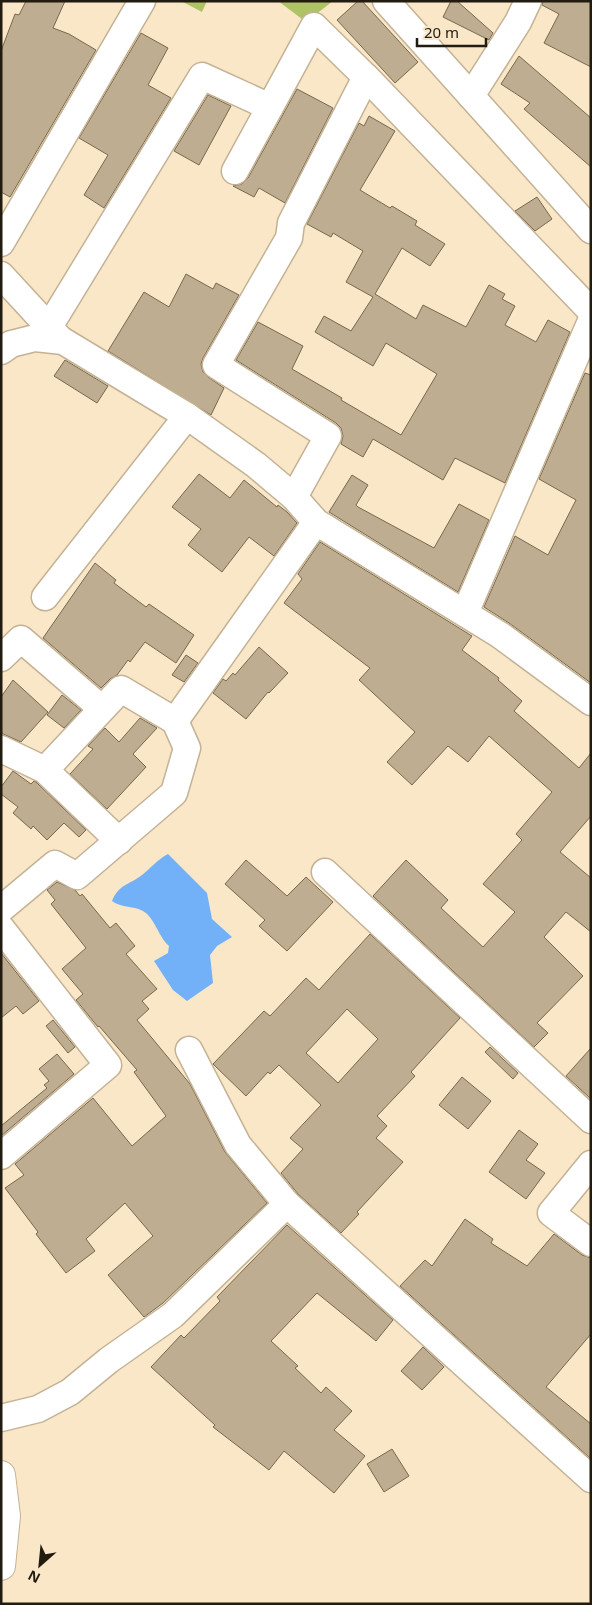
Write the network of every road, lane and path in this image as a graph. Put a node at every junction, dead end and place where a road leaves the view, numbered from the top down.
1 (142, 1) edge
2 (386, 1) edge
3 (528, 1) edge
4 (366, 77) junction
5 (471, 96) junction
6 (270, 107) junction
7 (235, 171) dead end
8 (591, 230) edge
9 (1, 243) edge
10 (1, 275) edge
11 (591, 311) edge
12 (591, 321) edge
13 (56, 334) junction
14 (1, 351) edge
15 (187, 416) junction
16 (294, 497) junction
17 (316, 522) junction
18 (45, 597) dead end
19 (465, 613) junction
20 (1, 658) edge
21 (591, 702) edge
22 (102, 708) junction
23 (174, 721) junction
24 (1, 749) edge
25 (45, 770) junction
26 (119, 841) junction
27 (325, 872) dead end
28 (1, 909) edge
29 (1, 928) edge
30 (189, 1050) dead end
31 (591, 1120) edge
32 (1, 1156) edge
33 (591, 1164) edge
34 (287, 1204) junction
35 (591, 1243) edge
36 (1, 1418) edge
37 (1, 1475) edge
38 (591, 1480) edge
39 (1, 1566) edge

1 - 9 street
2 - 5 street
3 - 5 street
4 - 6 street
4 - 11 street
4 - 16 street
5 - 8 street
6 - 7 street
6 - 13 street
10 - 13 street
12 - 19 street
13 - 14 street
13 - 15 street
15 - 16 street
15 - 18 street
16 - 17 street
17 - 19 street
17 - 23 street
19 - 21 street
20 - 22 street
22 - 23 street
22 - 25 street
23 - 26 street
24 - 25 street
25 - 26 street
26 - 28 street
27 - 31 street
29 - 32 street
30 - 34 street
33 - 35 street
34 - 36 street
34 - 38 street
37 - 39 main road

